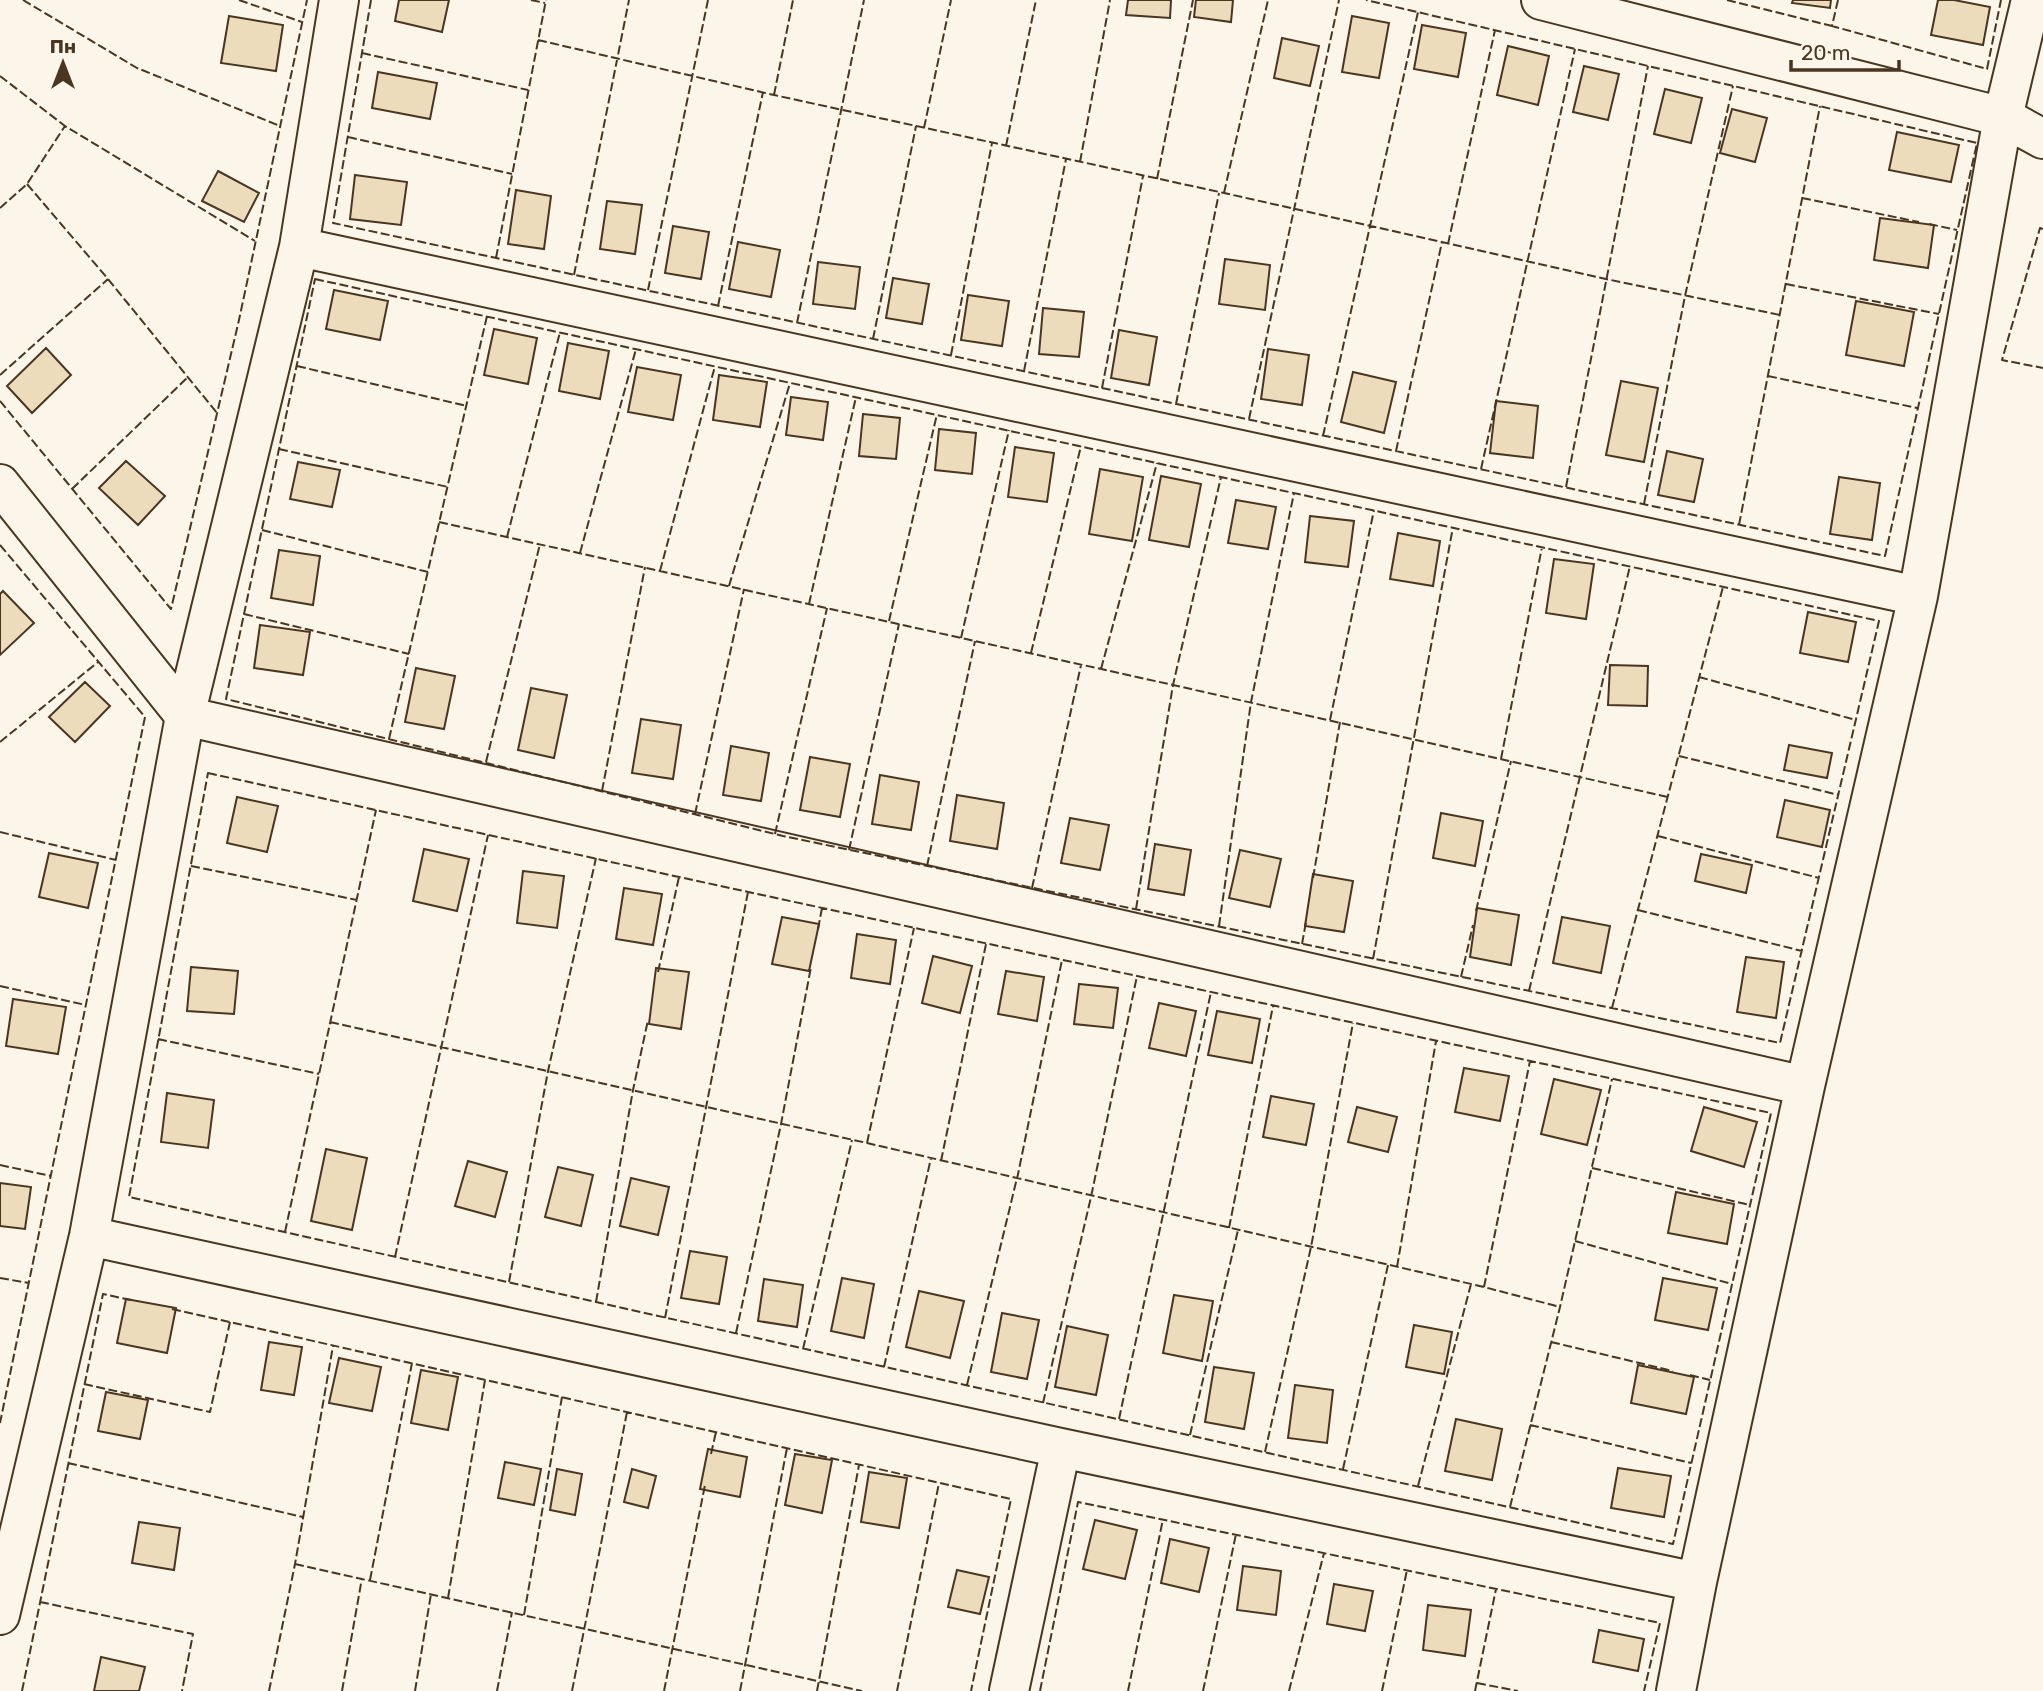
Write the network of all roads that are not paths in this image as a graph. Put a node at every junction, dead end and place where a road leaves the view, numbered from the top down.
1 (339, 0) edge
2 (1541, 0) edge
3 (2031, 0) edge
4 (2003, 117) junction
5 (2043, 139) edge
6 (299, 247) junction
7 (0, 484) edge
8 (1918, 596) junction
9 (185, 716) junction
10 (1805, 1086) junction
11 (89, 1236) junction
12 (1061, 1448) junction
13 (1697, 1582) junction
14 (0, 1615) edge
15 (1009, 1691) edge
16 (1676, 1691) edge

1 - 6 street
2 - 4 street
3 - 4 street
4 - 5 street
4 - 8 street
6 - 8 street
6 - 9 street
7 - 9 street
8 - 10 street
9 - 10 street
9 - 11 street
10 - 13 street
11 - 12 street
11 - 14 street
12 - 13 street
12 - 15 street
13 - 16 street

